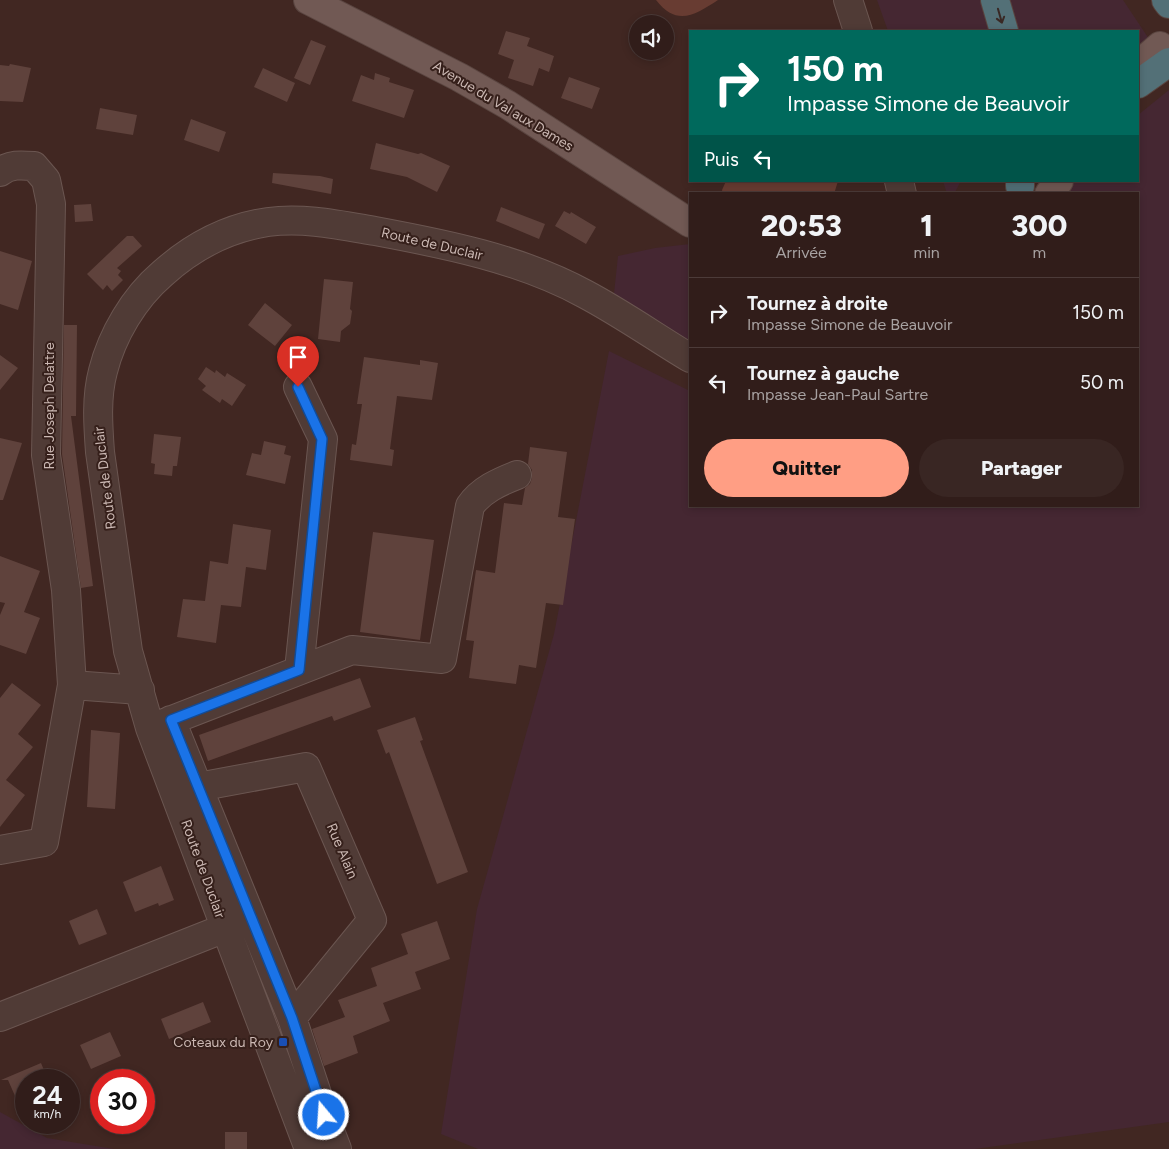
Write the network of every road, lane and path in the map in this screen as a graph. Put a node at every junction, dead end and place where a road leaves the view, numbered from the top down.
1 (308, 0) edge
2 (848, 0) edge
3 (995, 0) edge
4 (1166, 0) edge
5 (1169, 4) edge
6 (858, 30) edge
7 (1004, 30) edge
8 (1166, 57) edge
9 (1139, 65) edge
10 (1139, 83) edge
11 (1139, 95) edge
12 (0, 172) edge
13 (1058, 182) edge
14 (1051, 192) edge
15 (689, 222) edge
16 (689, 357) edge
17 (298, 387) dead end
18 (516, 474) dead end
19 (299, 670) junction
20 (72, 685) junction
21 (140, 690) junction
22 (160, 724) junction
23 (198, 787) junction
24 (0, 850) edge
25 (225, 928) junction
26 (0, 1017) edge
27 (292, 1018) junction
28 (296, 1114) junction
29 (324, 1115) junction
30 (309, 1149) edge
31 (337, 1149) edge

1 - 15 main road, Avenue du Val aux Dames
2 - 6 street
3 -> 7 highway
4 - 5 highway
8 - 9 main road
8 - 10 highway
8 - 11 main road
12 - 20 street, Rue Joseph Delattre
13 - 14 main road
16 - 21 street, Route de Duclair
17 - 19 street
18 - 19 street
19 - 22 street
20 - 21 street
20 - 24 street, Rue Joseph Delattre
21 - 22 street, Route de Duclair
22 - 23 street
22 - 25 street, Route de Duclair
23 - 27 street
23 - 27 street, Rue Alain
25 - 26 street
25 - 28 street, Route de Duclair
27 - 29 street
28 - 29 street
28 - 30 street, Route de Duclair
29 - 31 street

